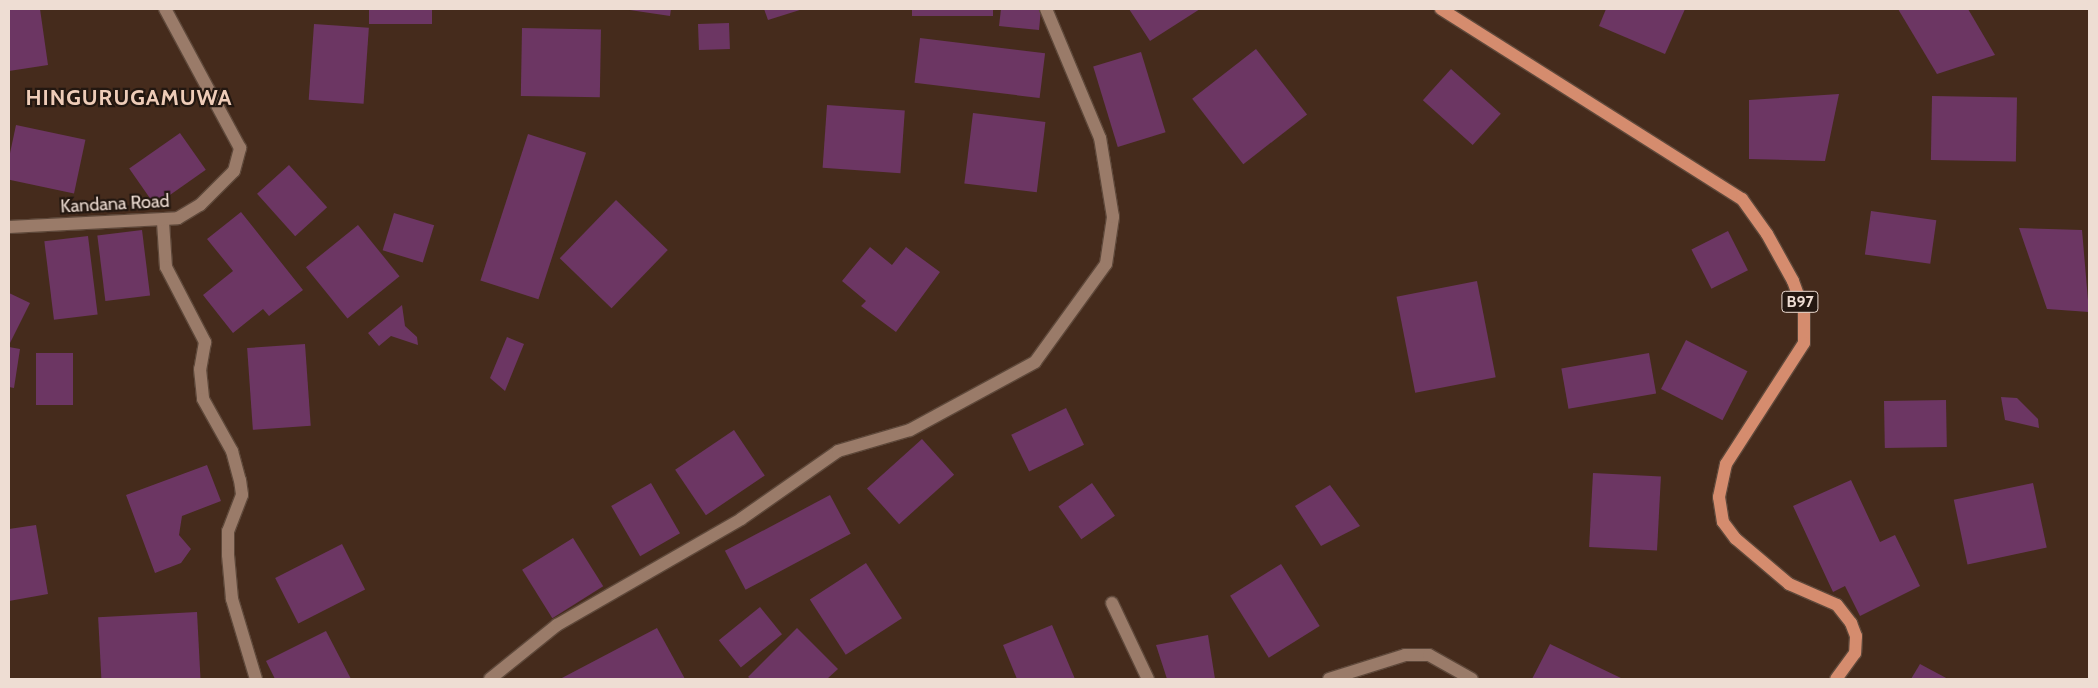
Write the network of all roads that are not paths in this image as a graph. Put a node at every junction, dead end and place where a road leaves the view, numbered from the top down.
1 (165, 9) edge
2 (1046, 9) edge
3 (1441, 9) edge
4 (163, 222) junction
5 (9, 227) edge
6 (1112, 603) dead end
7 (256, 679) edge
8 (490, 679) edge
9 (1148, 679) edge
10 (1329, 679) edge
11 (1472, 679) edge
12 (1836, 679) edge

1 - 4 street, Kandana Road
2 - 8 street
3 - 12 main road, B97
4 - 5 street, Kandana Road
4 - 7 street
6 - 9 street
10 - 11 street

